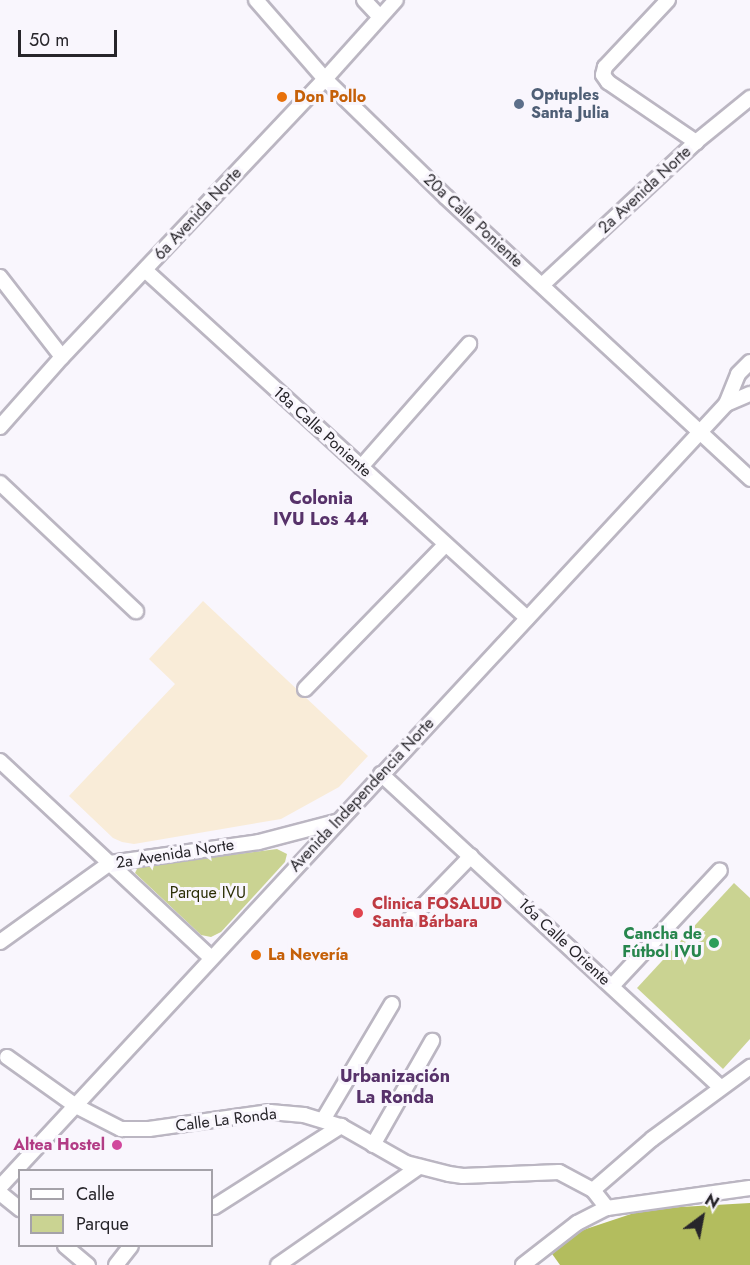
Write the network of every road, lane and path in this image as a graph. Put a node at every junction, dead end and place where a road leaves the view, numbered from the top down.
1 (256, 0) edge
2 (364, 0) edge
3 (396, 0) edge
4 (668, 0) edge
5 (379, 16) junction
6 (325, 79) junction
7 (750, 98) edge
8 (696, 142) junction
9 (145, 270) junction
10 (0, 277) edge
11 (542, 285) junction
12 (469, 344) dead end
13 (62, 357) junction
14 (750, 362) edge
15 (750, 394) edge
16 (726, 404) junction
17 (0, 427) edge
18 (700, 432) junction
19 (361, 467) junction
20 (750, 479) edge
21 (0, 483) edge
22 (445, 544) junction
23 (136, 611) dead end
24 (526, 618) junction
25 (305, 689) dead end
26 (0, 761) edge
27 (381, 774) junction
28 (337, 822) junction
29 (471, 856) junction
30 (110, 863) junction
31 (720, 870) dead end
32 (409, 920) dead end
33 (0, 942) edge
34 (211, 958) junction
35 (612, 986) junction
36 (392, 1004) dead end
37 (432, 1041) dead end
38 (7, 1057) dead end
39 (750, 1067) edge
40 (720, 1087) junction
41 (76, 1106) junction
42 (323, 1120) junction
43 (341, 1126) junction
44 (373, 1145) junction
45 (419, 1167) junction
46 (0, 1187) edge
47 (750, 1188) edge
48 (593, 1190) junction
49 (0, 1193) edge
50 (18, 1207) edge
51 (214, 1207) dead end
52 (607, 1208) junction
53 (130, 1247) edge
54 (72, 1260) edge
55 (88, 1265) edge
56 (116, 1265) edge
57 (278, 1265) edge
58 (523, 1265) edge

1 - 6 street, 20a Calle Poniente
2 - 5 street
3 - 5 street, 6a Avenida Norte
4 - 8 street
5 - 6 street, 6a Avenida Norte
6 - 9 street, 6a Avenida Norte
6 - 11 street, 20a Calle Poniente
7 - 8 street, 2a Avenida Norte
8 - 11 street, 2a Avenida Norte
9 - 13 street, 6a Avenida Norte
9 - 19 street, 18a Calle Poniente
10 - 13 street
11 - 18 street, 20a Calle Poniente
12 - 19 street
13 - 17 street, 6a Avenida Norte
14 - 16 street, Avenida Independencia Norte
15 - 16 street, Avenida Independencia Norte
16 - 18 street, Avenida Independencia Norte
18 - 20 street, 20a Calle Poniente
18 - 24 street, Avenida Independencia Norte
19 - 22 street, 18a Calle Poniente
21 - 23 street
22 - 24 street, 18a Calle Poniente
22 - 25 street
24 - 27 street, Avenida Independencia Norte
26 - 30 street
27 - 28 street, Avenida Independencia Norte
27 - 29 street, 16a Calle Oriente
28 - 30 street, 2a Avenida Norte
28 - 34 street, Avenida Independencia Norte
29 - 32 street
29 - 35 street, 16a Calle Oriente
30 - 33 street, 2a Avenida Norte
30 - 34 street
31 - 35 street
34 - 41 street, Avenida Independencia Norte
35 - 40 street, 16a Calle Oriente
36 - 42 street
37 - 44 street
38 - 41 street, Calle La Ronda
39 - 40 street
40 - 48 street
41 - 42 street, Calle La Ronda
41 - 46 street, Avenida Independencia Norte
42 - 43 street, Calle La Ronda
43 - 44 street, Calle La Ronda
43 - 51 street
44 - 45 street, Calle La Ronda
45 - 48 street, Calle La Ronda
45 - 57 street
47 - 52 street
48 - 52 street
49 - 50 street
52 - 58 street
53 - 56 street
54 - 55 street

